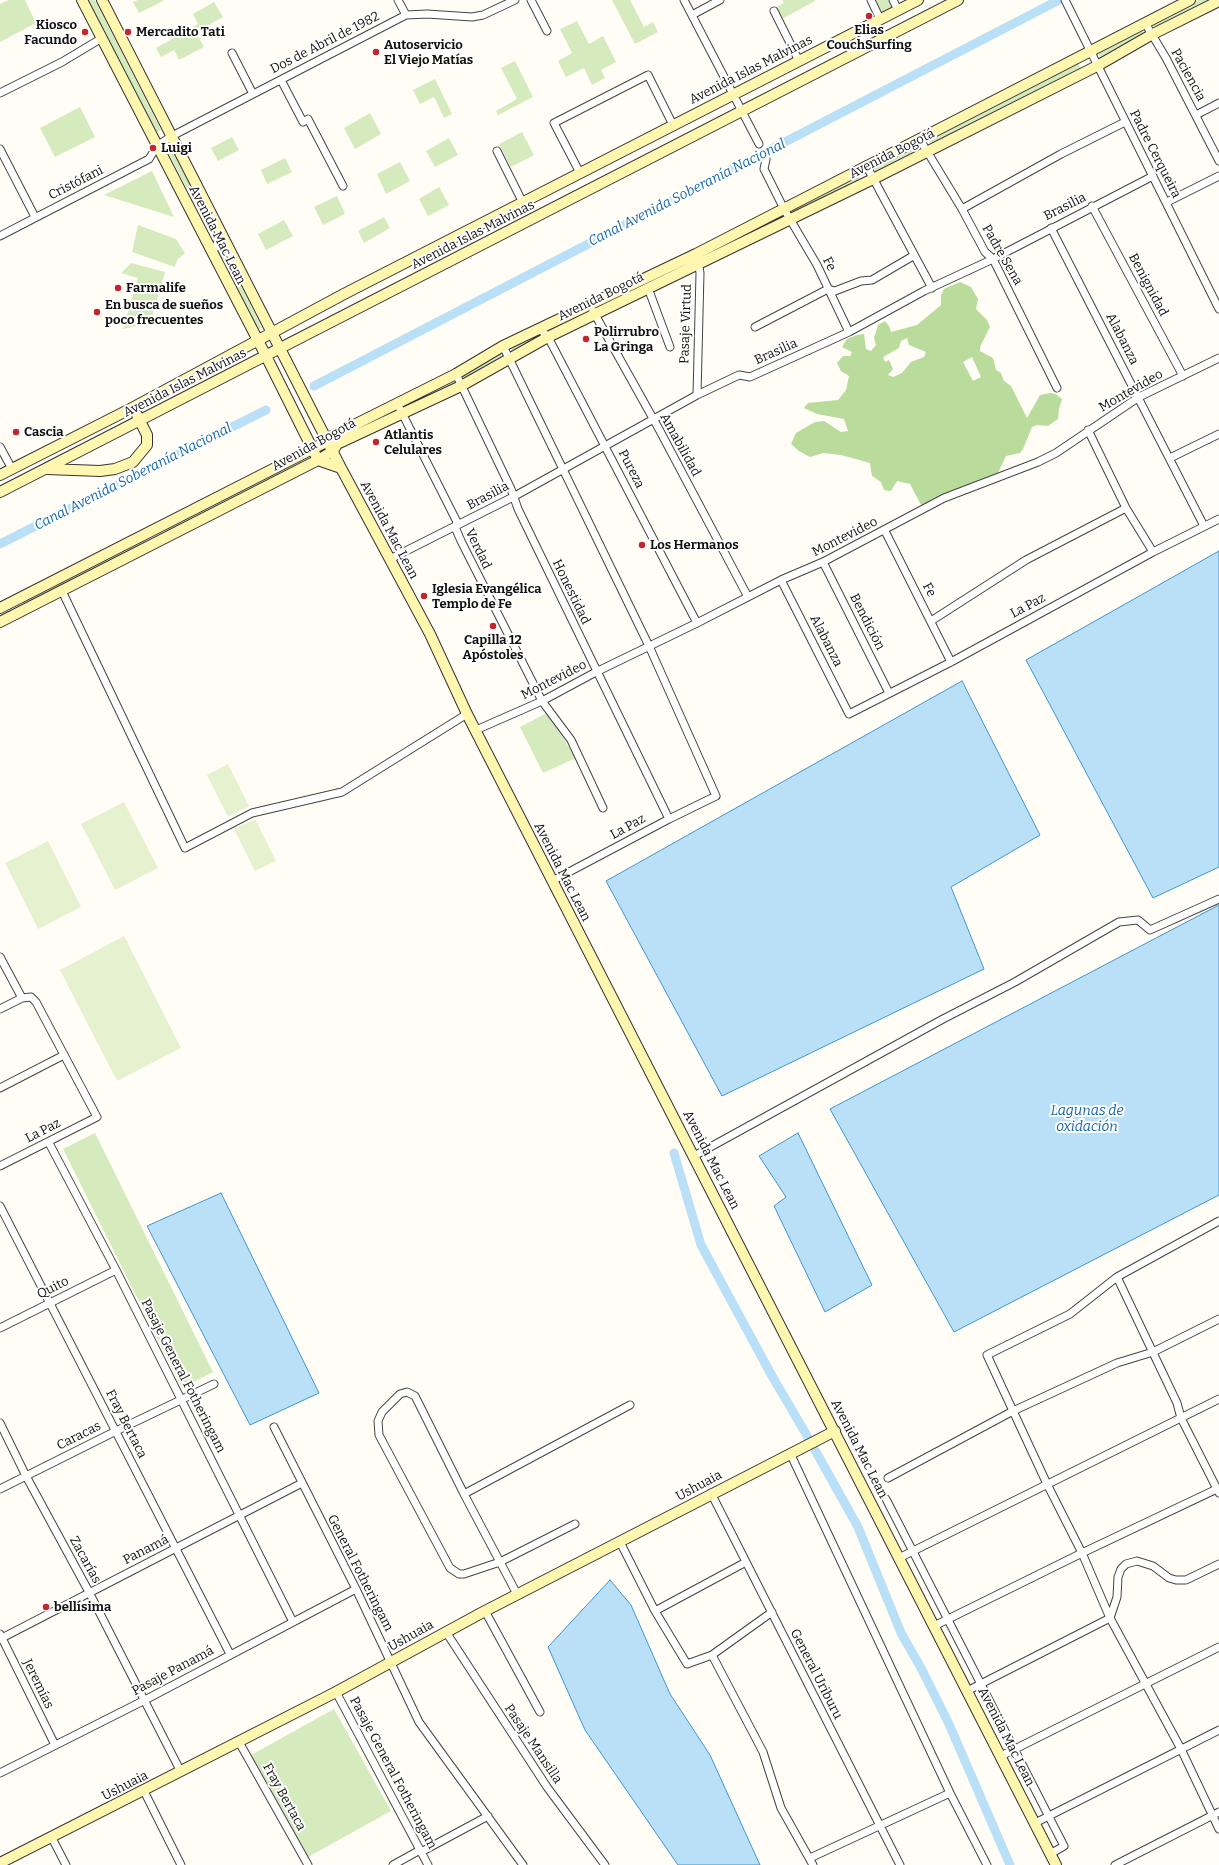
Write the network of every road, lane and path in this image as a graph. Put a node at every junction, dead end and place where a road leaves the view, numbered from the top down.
1 (82, 0) edge
2 (102, 0) edge
3 (398, 0) edge
4 (515, 0) edge
5 (531, 0) edge
6 (684, 0) edge
7 (720, 0) edge
8 (871, 0) edge
9 (893, 0) edge
10 (918, 0) edge
11 (958, 0) edge
12 (1065, 0) edge
13 (1190, 0) edge
14 (1219, 1) edge
15 (898, 10) junction
16 (774, 11) dead end
17 (406, 15) junction
18 (692, 15) junction
19 (880, 19) junction
20 (1145, 23) junction
21 (547, 31) dead end
22 (1151, 35) junction
23 (102, 38) junction
24 (1090, 51) junction
25 (232, 53) dead end
26 (799, 61) junction
27 (1097, 66) junction
28 (281, 80) junction
29 (0, 93) edge
30 (253, 94) junction
31 (733, 94) junction
32 (1219, 103) edge
33 (742, 110) junction
34 (1196, 115) junction
35 (1125, 122) junction
36 (672, 125) junction
37 (172, 136) junction
38 (919, 138) junction
39 (759, 144) dead end
40 (157, 146) junction
41 (0, 149) edge
42 (497, 151) dead end
43 (926, 152) junction
44 (766, 159) dead end
45 (1219, 161) edge
46 (866, 165) junction
47 (580, 173) junction
48 (1153, 176) junction
49 (1219, 176) edge
50 (873, 179) junction
51 (343, 186) dead end
52 (1167, 202) junction
53 (523, 203) junction
54 (1092, 206) junction
55 (784, 208) junction
56 (962, 209) junction
57 (35, 217) junction
58 (790, 219) junction
59 (1051, 228) junction
60 (222, 235) junction
61 (0, 236) edge
62 (212, 253) junction
63 (913, 256) junction
64 (698, 259) junction
65 (993, 259) junction
66 (648, 288) junction
67 (932, 288) junction
68 (828, 289) junction
69 (590, 304) junction
70 (1219, 309) edge
71 (596, 315) junction
72 (755, 327) dead end
73 (540, 329) junction
74 (272, 332) junction
75 (850, 332) junction
76 (548, 337) junction
77 (257, 340) junction
78 (504, 346) junction
79 (281, 348) junction
80 (670, 348) dead end
81 (266, 356) junction
82 (510, 357) junction
83 (1219, 358) edge
84 (456, 374) junction
85 (1183, 376) junction
86 (461, 386) junction
87 (1057, 388) dead end
88 (696, 395) junction
89 (1139, 397) junction
90 (397, 403) junction
91 (132, 408) junction
92 (402, 413) junction
93 (653, 419) junction
94 (141, 420) junction
95 (1088, 430) junction
96 (1219, 434) edge
97 (328, 441) junction
98 (605, 446) junction
99 (0, 447) edge
100 (312, 449) junction
101 (333, 452) junction
102 (1170, 458) junction
103 (318, 460) junction
104 (341, 468) junction
105 (12, 469) junction
106 (45, 469) junction
107 (562, 470) junction
108 (0, 475) edge
109 (0, 492) edge
110 (513, 497) junction
111 (1126, 508) junction
112 (1219, 519) edge
113 (1204, 526) junction
114 (454, 527) junction
115 (152, 531) junction
116 (885, 531) junction
117 (159, 542) junction
118 (1153, 552) junction
119 (390, 559) junction
120 (823, 562) junction
121 (781, 580) junction
122 (62, 591) junction
123 (748, 598) junction
124 (0, 608) edge
125 (931, 621) junction
126 (0, 622) edge
127 (697, 623) junction
128 (649, 646) junction
129 (951, 662) junction
130 (596, 672) junction
131 (890, 693) junction
132 (542, 701) junction
133 (467, 714) junction
134 (849, 714) joint
135 (476, 730) junction
136 (603, 808) dead end
137 (669, 819) junction
138 (552, 881) junction
139 (1219, 899) edge
140 (0, 957) edge
141 (22, 998) junction
142 (0, 1009) edge
143 (64, 1055) junction
144 (0, 1088) edge
145 (49, 1143) junction
146 (694, 1156) junction
147 (0, 1166) edge
148 (0, 1206) edge
149 (1219, 1221) edge
150 (116, 1270) junction
151 (1118, 1277) junction
152 (50, 1303) junction
153 (1219, 1319) edge
154 (0, 1328) edge
155 (1153, 1352) junction
156 (214, 1384) dead end
157 (1219, 1399) edge
158 (181, 1400) junction
159 (630, 1404) dead end
160 (1013, 1411) junction
161 (1181, 1418) junction
162 (0, 1423) edge
163 (274, 1427) dead end
164 (835, 1430) junction
165 (116, 1431) junction
166 (790, 1453) junction
167 (26, 1476) junction
168 (888, 1478) dead end
169 (302, 1483) junction
170 (1047, 1484) junction
171 (0, 1489) edge
172 (1218, 1490) edge
173 (711, 1493) junction
174 (464, 1494) junction
175 (886, 1499) dead end
176 (239, 1515) junction
177 (575, 1524) dead end
178 (620, 1542) junction
179 (177, 1548) junction
180 (913, 1551) junction
181 (1082, 1553) junction
182 (900, 1558) junction
183 (500, 1562) junction
184 (746, 1562) junction
185 (1219, 1564) edge
186 (356, 1589) junction
187 (89, 1592) junction
188 (517, 1594) junction
189 (484, 1611) junction
190 (655, 1611) junction
191 (772, 1612) junction
192 (1110, 1618) junction
193 (948, 1619) junction
194 (293, 1622) junction
195 (934, 1626) junction
196 (446, 1632) junction
197 (1, 1637) edge
198 (1219, 1647) edge
199 (230, 1654) junction
200 (712, 1655) junction
201 (392, 1662) junction
202 (981, 1684) junction
203 (1145, 1684) junction
204 (967, 1691) junction
205 (336, 1692) junction
206 (143, 1701) junction
207 (540, 1712) dead end
208 (1219, 1730) edge
209 (239, 1742) junction
210 (55, 1745) junction
211 (1014, 1749) junction
212 (1181, 1749) junction
213 (1001, 1756) junction
214 (181, 1772) junction
215 (0, 1773) edge
216 (144, 1791) junction
217 (950, 1793) junction
218 (1219, 1812) edge
219 (1212, 1815) junction
220 (488, 1816) junction
221 (1049, 1816) junction
222 (1035, 1823) junction
223 (880, 1826) junction
224 (1219, 1829) edge
225 (52, 1838) junction
226 (421, 1851) junction
227 (1050, 1854) junction
228 (1, 1860) edge
229 (812, 1862) edge
230 (66, 1865) edge
231 (181, 1865) edge
232 (308, 1865) edge
233 (393, 1865) edge
234 (428, 1865) edge
235 (523, 1865) edge
236 (606, 1865) edge
237 (900, 1865) edge
238 (987, 1865) edge
239 (1056, 1865) edge
240 (1115, 1865) edge

1 - 23 main road, Avenida Mac Lean
2 - 37 main road, Avenida Mac Lean
3 - 17 street
4 - 17 street, Dos de Abril de 1982
5 - 21 street
6 - 18 street
7 - 18 street
8 - 19 street
9 - 15 street
10 - 15 main road, Avenida Islas Malvinas
11 - 33 main road, Avenida Islas Malvinas
12 - 24 street, Padre Cerqueira
13 - 20 main road, Avenida Bogotá
14 - 22 main road, Avenida Bogotá
15 - 19 main road, Avenida Islas Malvinas
16 - 26 street
17 - 28 street, Dos de Abril de 1982
18 - 31 street
19 - 26 main road, Avenida Islas Malvinas
20 - 22 street, Paciencia
20 - 24 main road, Avenida Bogotá
22 - 27 main road, Avenida Bogotá
22 - 34 street, Paciencia
23 - 29 street
23 - 40 main road, Avenida Mac Lean
24 - 27 street, Padre Cerqueira
24 - 38 main road, Avenida Bogotá
25 - 30 street
26 - 31 main road, Avenida Islas Malvinas
27 - 35 street, Padre Cerqueira
27 - 43 main road, Avenida Bogotá
28 - 30 street, Dos de Abril de 1982
28 - 51 street
30 - 37 street, Dos de Abril de 1982
31 - 33 street
31 - 36 main road, Avenida Islas Malvinas
32 - 34 street
33 - 39 street
33 - 79 main road, Avenida Islas Malvinas
34 - 45 street, Paciencia
35 - 48 street, Padre Cerqueira
35 - 56 street
36 - 47 main road, Avenida Islas Malvinas
36 - 47 street
37 - 40 street, Dos de Abril de 1982
37 - 60 main road, Avenida Mac Lean
38 - 43 street, Padre Sena
38 - 46 main road, Avenida Bogotá
40 - 57 street, Cristófani
40 - 62 main road, Avenida Mac Lean
41 - 57 street
42 - 53 street
43 - 50 main road, Avenida Bogotá
43 - 56 street, Padre Sena
44 - 55 street, Fe
46 - 50 street
46 - 55 main road, Avenida Bogotá
47 - 53 main road, Avenida Islas Malvinas
48 - 52 street, Padre Cerqueira
48 - 54 street, Brasilia
49 - 52 street
50 - 58 main road, Avenida Bogotá
50 - 63 street
52 - 70 street, Padre Cerqueira
53 - 74 main road, Avenida Islas Malvinas
54 - 59 street, Brasilia
54 - 85 street, Benignidad
55 - 58 street, Fe
55 - 64 main road, Avenida Bogotá
56 - 65 street, Padre Sena
57 - 61 street, Cristófani
58 - 64 main road, Avenida Bogotá
58 - 68 street, Fe
59 - 65 street, Brasilia
59 - 89 street, Alabanza
60 - 62 street
60 - 74 main road, Avenida Mac Lean
62 - 77 main road, Avenida Mac Lean
63 - 67 street
63 - 68 street
64 - 66 main road, Avenida Bogotá
64 - 69 main road, Avenida Bogotá
64 - 88 street, Pasaje Virtud
65 - 67 street, Brasilia
65 - 87 street, Padre Sena
66 - 71 main road, Avenida Bogotá
66 - 80 street
67 - 75 street, Brasilia
68 - 72 street
68 - 75 street, Fe
69 - 71 street, Amabilidad
69 - 73 main road, Avenida Bogotá
71 - 76 main road, Avenida Bogotá
71 - 93 street, Amabilidad
73 - 76 street, Pureza
73 - 78 main road, Avenida Bogotá
74 - 77 main road, Avenida Islas Malvinas
74 - 79 main road, Avenida Mac Lean
75 - 88 street, Brasilia
76 - 82 main road, Avenida Bogotá
76 - 98 street, Pureza
77 - 81 main road, Avenida Mac Lean
77 - 91 main road, Avenida Islas Malvinas
78 - 82 street
78 - 84 main road, Avenida Bogotá
79 - 81 main road, Avenida Islas Malvinas
79 - 97 main road, Avenida Mac Lean
81 - 94 main road, Avenida Islas Malvinas
81 - 100 main road, Avenida Mac Lean
82 - 86 main road, Avenida Bogotá
82 - 107 street
83 - 85 street, Montevideo
84 - 86 street, Honestidad
84 - 90 main road, Avenida Bogotá
85 - 89 street, Montevideo
86 - 92 main road, Avenida Bogotá
86 - 110 street, Honestidad
88 - 93 street, Brasilia
89 - 95 street, Montevideo
89 - 102 street, Alabanza
90 - 92 street, Verdad
90 - 97 main road, Avenida Bogotá
91 - 94 main road
91 - 105 main road, Avenida Islas Malvinas
92 - 101 main road, Avenida Bogotá
92 - 114 street, Verdad
93 - 98 street, Brasilia
93 - 123 street, Amabilidad
94 - 106 main road, Avenida Islas Malvinas
94 - 106 main road
95 - 111 street
95 - 116 street, Montevideo
96 - 102 street
97 - 100 main road, Avenida Bogotá
97 - 101 main road, Avenida Mac Lean
98 - 107 street, Brasilia
98 - 127 street, Pureza
99 - 105 street
100 - 103 main road, Avenida Mac Lean
100 - 115 main road, Avenida Bogotá
101 - 103 main road, Avenida Bogotá
101 - 104 main road, Avenida Mac Lean
102 - 113 street, Alabanza
103 - 104 main road
103 - 117 main road, Avenida Bogotá
104 - 119 main road, Avenida Mac Lean
105 - 108 main road, Avenida Islas Malvinas
106 - 109 main road, Avenida Islas Malvinas
107 - 110 street, Brasilia
107 - 128 street
110 - 114 street, Brasilia
110 - 130 street, Honestidad
111 - 118 street
111 - 125 street
112 - 113 street, La Paz
113 - 118 street, La Paz
114 - 119 street, Brasilia
114 - 132 street, Verdad
115 - 117 main road
115 - 124 main road, Avenida Bogotá
116 - 120 street, Montevideo
116 - 125 street, Fe
117 - 122 main road, Avenida Bogotá
118 - 129 street, La Paz
119 - 133 main road, Avenida Mac Lean
120 - 121 street, Montevideo
120 - 131 street, Bendición
121 - 123 street, Montevideo
121 - 134 street, Alabanza
122 - 126 main road, Avenida Bogotá
122 - 133 street
123 - 127 street, Montevideo
125 - 129 street, Fe
127 - 128 street, Montevideo
128 - 130 street, Montevideo
128 - 137 street, La Paz
129 - 131 street, La Paz
130 - 132 street, Montevideo
130 - 137 street, Honestidad
131 - 134 street, La Paz
132 - 135 street, Montevideo
132 - 136 street, Verdad
133 - 135 main road, Avenida Mac Lean
135 - 138 main road, Avenida Mac Lean
137 - 138 street, La Paz
138 - 146 main road, Avenida Mac Lean
139 - 146 street
140 - 141 street
141 - 142 street
141 - 143 street
143 - 144 street
143 - 145 street, La Paz
145 - 147 street, La Paz
145 - 150 street, Pasaje General Fotheringam
146 - 164 main road, Avenida Mac Lean
148 - 152 street, Fray Bertaca
149 - 151 street
150 - 152 street, Quito
150 - 158 street, Pasaje General Fotheringam
151 - 155 street
151 - 160 street
152 - 154 street, Quito
152 - 165 street, Fray Bertaca
153 - 155 street
155 - 160 street
155 - 161 street
156 - 158 street, Caracas
157 - 161 street
158 - 165 street, Caracas
158 - 176 street, Pasaje General Fotheringam
159 - 174 street
160 - 168 street
160 - 170 street
161 - 170 street
161 - 172 street
162 - 167 street, Zacarías
163 - 169 street, General Fotheringam
164 - 166 main road, Ushuaia
164 - 182 main road, Avenida Mac Lean
165 - 167 street, Caracas
165 - 179 street, Fray Bertaca
166 - 173 main road, Ushuaia
166 - 217 street
167 - 171 street, Caracas
167 - 187 street, Zacarías
169 - 176 street, Panamá
169 - 186 street, General Fotheringam
170 - 180 street
170 - 181 street
172 - 181 street
173 - 178 main road, Ushuaia
173 - 184 street, General Uriburu
174 - 183 street
174 - 183 street
175 - 180 street
176 - 179 street, Panamá
176 - 194 street, Pasaje General Fotheringam
177 - 183 street
178 - 188 main road, Ushuaia
178 - 190 street
179 - 187 street, Panamá
179 - 199 street, Fray Bertaca
180 - 182 street
180 - 193 street
181 - 192 street
181 - 193 street
182 - 195 main road, Avenida Mac Lean
183 - 188 street
184 - 190 street
184 - 191 street, General Uriburu
185 - 192 street
186 - 194 street, Pasaje Panamá
186 - 201 street, General Fotheringam
187 - 197 street, Panamá
187 - 206 street, Zacarías
188 - 189 main road, Ushuaia
189 - 196 main road, Ushuaia
189 - 207 street
190 - 200 street
191 - 200 street
191 - 223 street, General Uriburu
192 - 202 street
192 - 203 street
193 - 195 street
193 - 202 street
194 - 199 street, Pasaje Panamá
195 - 204 main road, Avenida Mac Lean
196 - 201 main road, Ushuaia
196 - 236 street, Pasaje Mansilla
197 - 210 street, Jeremías
198 - 203 street
199 - 206 street, Pasaje Panamá
200 - 229 street
201 - 205 main road, Ushuaia
201 - 220 street, General Fotheringam
202 - 204 street
202 - 211 street
203 - 211 street
203 - 212 street
204 - 213 main road, Avenida Mac Lean
205 - 209 main road, Ushuaia
205 - 226 street, Pasaje General Fotheringam
206 - 210 street, Pasaje Panamá
206 - 214 street, Zacarías
208 - 212 street
209 - 214 main road, Ushuaia
209 - 232 street, Fray Bertaca
210 - 215 street, Pasaje Panamá
211 - 213 street
211 - 221 street
212 - 219 street
212 - 221 street
213 - 222 main road, Avenida Mac Lean
214 - 216 main road, Ushuaia
216 - 225 main road, Ushuaia
216 - 231 street
217 - 223 street
217 - 238 street
218 - 219 street
219 - 224 street
219 - 240 street
220 - 226 street
220 - 235 street, General Fotheringam
221 - 222 street
221 - 227 street
222 - 227 main road, Avenida Mac Lean
223 - 229 street
223 - 237 street, General Uriburu
225 - 228 main road, Ushuaia
225 - 230 street
226 - 233 street
226 - 234 street, Pasaje General Fotheringam
227 - 239 main road, Avenida Mac Lean

